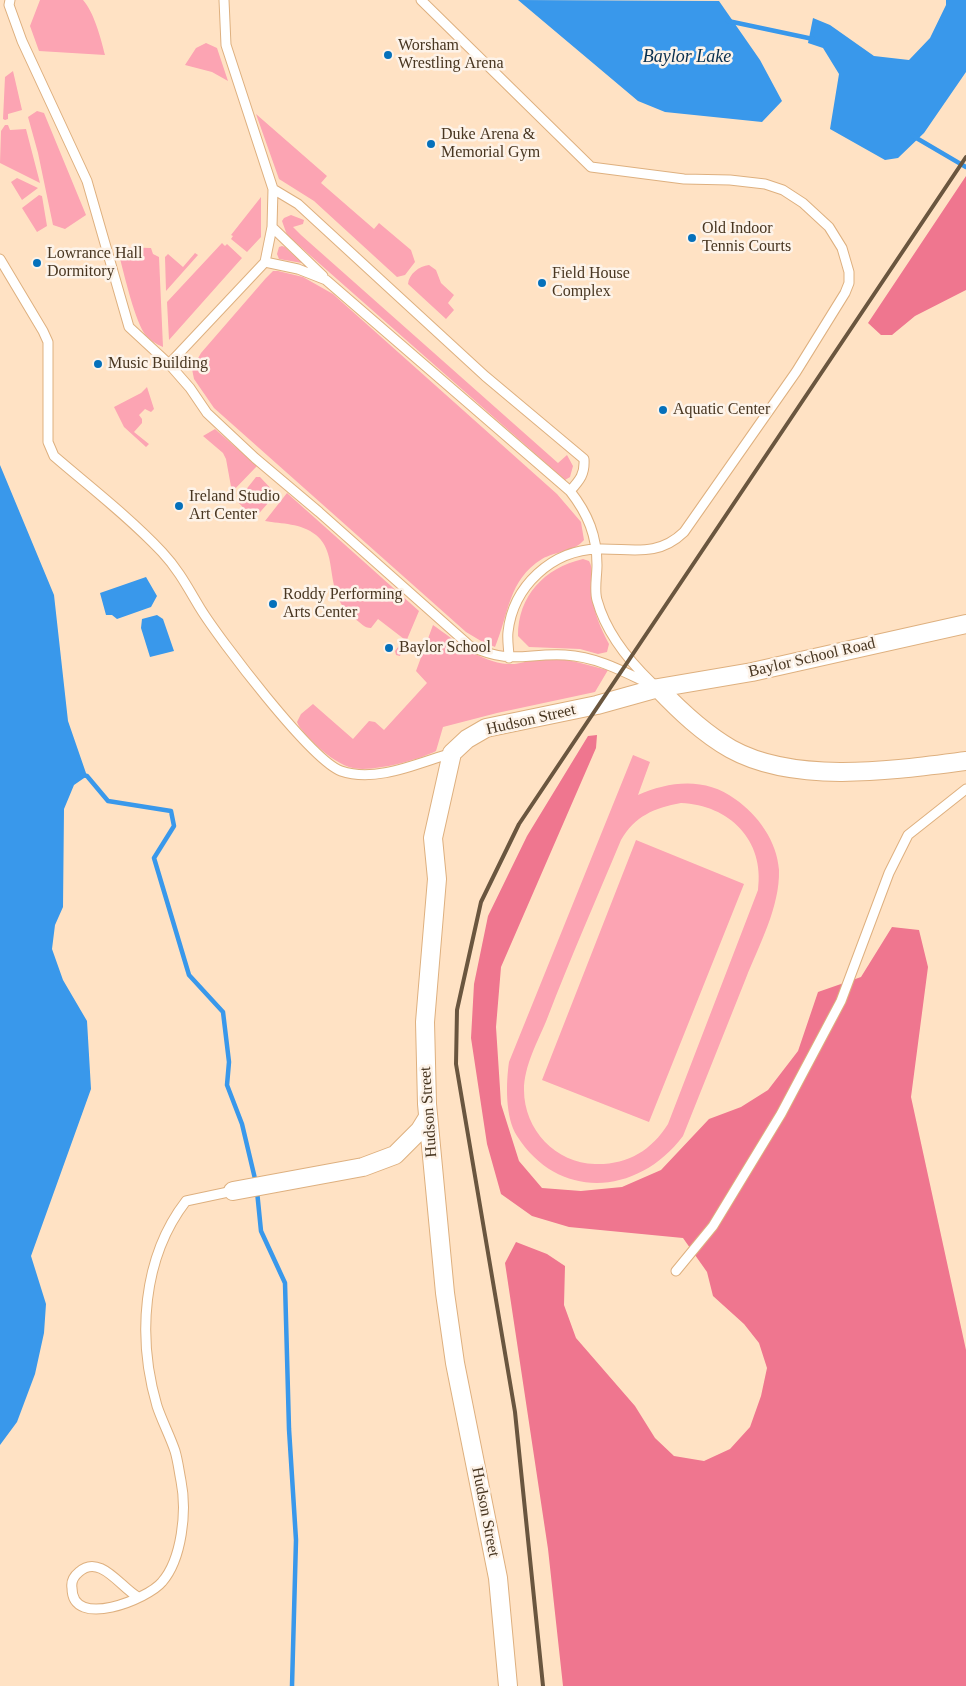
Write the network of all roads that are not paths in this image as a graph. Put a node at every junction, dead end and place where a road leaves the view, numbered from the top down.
1 (10, 0) edge
2 (224, 0) edge
3 (422, 0) edge
4 (273, 189) junction
5 (272, 227) junction
6 (0, 259) edge
7 (265, 262) junction
8 (326, 280) junction
9 (169, 364) junction
10 (570, 491) junction
11 (597, 549) junction
12 (966, 624) edge
13 (509, 658) junction
14 (658, 688) junction
15 (452, 753) junction
16 (966, 761) edge
17 (966, 789) edge
18 (428, 1117) junction
19 (233, 1190) joint
20 (676, 1271) dead end
21 (138, 1597) junction
22 (508, 1686) edge

1 - 9 lane
2 - 4 lane
3 - 11 lane
4 - 5 lane
4 - 10 lane
5 - 7 lane
5 - 8 lane
6 - 15 lane
7 - 8 lane
7 - 9 lane
8 - 10 lane
9 - 13 lane
10 - 11 lane
11 - 13 lane
11 - 14 lane
12 - 14 street, Baylor School Road
13 - 14 lane
14 - 15 street, Hudson Street
14 - 16 street
15 - 18 street, Hudson Street
17 - 20 lane
18 - 19 street
18 - 22 street, Hudson Street
19 - 21 lane
21 - 21 lane

